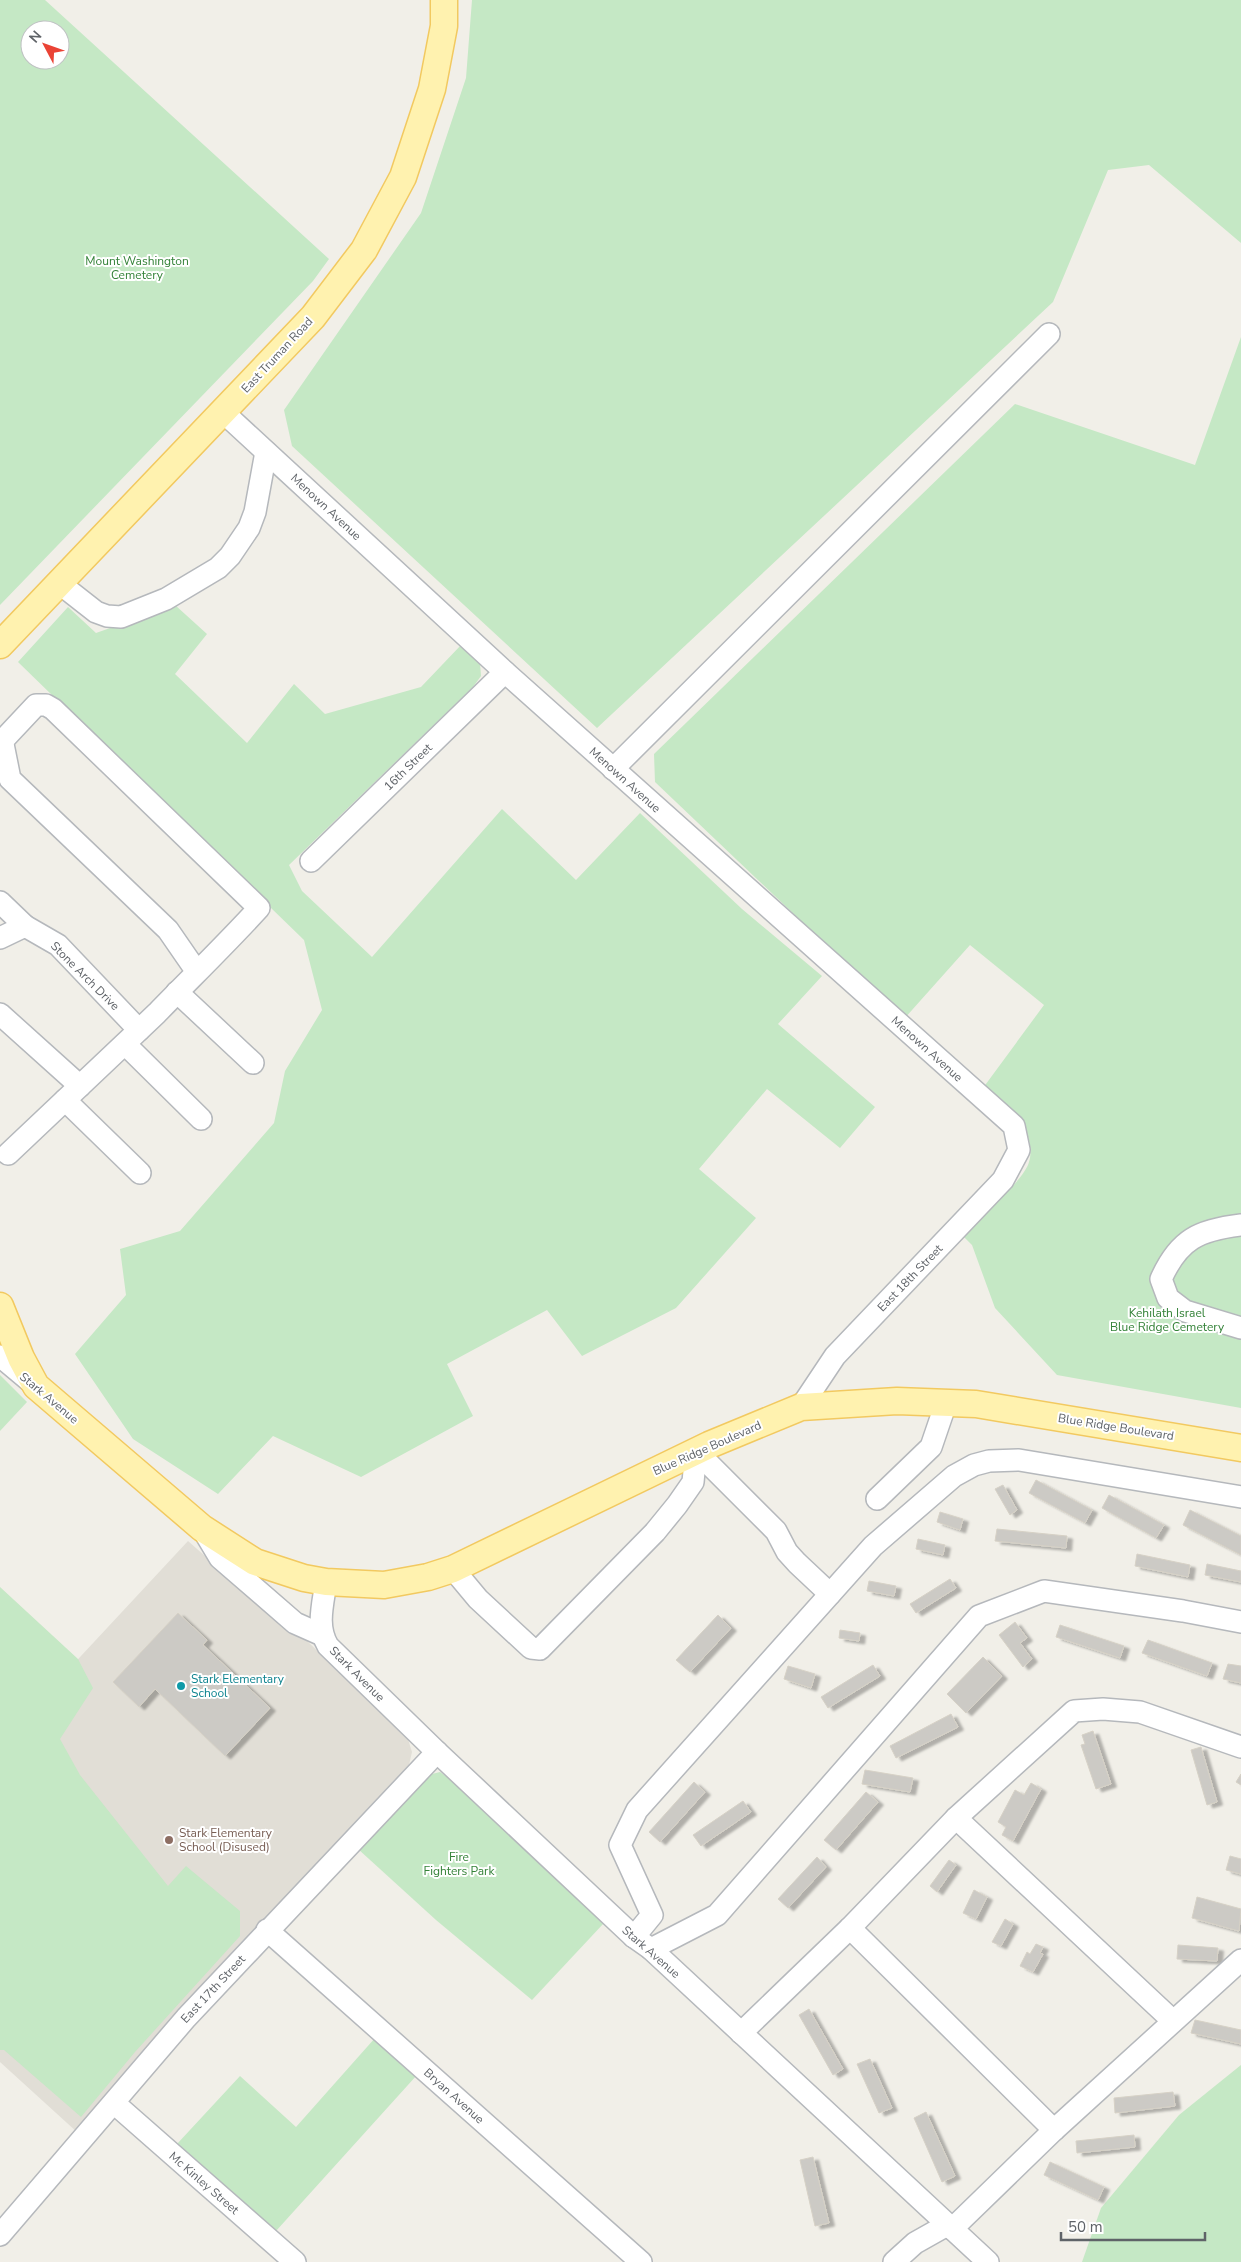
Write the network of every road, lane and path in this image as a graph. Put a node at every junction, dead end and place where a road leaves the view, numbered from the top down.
1 (444, 0) edge
2 (1049, 334) dead end
3 (223, 412) junction
4 (266, 452) junction
5 (59, 583) junction
6 (0, 645) edge
7 (505, 672) junction
8 (613, 769) junction
9 (311, 862) dead end
10 (0, 902) edge
11 (25, 926) junction
12 (0, 938) edge
13 (197, 972) junction
14 (177, 992) junction
15 (0, 1014) edge
16 (132, 1037) junction
17 (253, 1063) dead end
18 (73, 1093) junction
19 (201, 1119) dead end
20 (1019, 1150) joint
21 (8, 1154) dead end
22 (140, 1173) dead end
23 (1241, 1225) edge
24 (0, 1306) edge
25 (1241, 1328) edge
26 (0, 1356) edge
27 (36, 1386) junction
28 (946, 1403) junction
29 (801, 1407) junction
30 (1241, 1448) edge
31 (696, 1451) junction
32 (1241, 1496) edge
33 (877, 1500) dead end
34 (202, 1528) junction
35 (453, 1569) junction
36 (326, 1582) junction
37 (830, 1594) junction
38 (1241, 1622) edge
39 (322, 1635) junction
40 (1241, 1747) edge
41 (436, 1752) junction
42 (956, 1818) junction
43 (850, 1928) junction
44 (267, 1930) junction
45 (642, 1943) junction
46 (1241, 1960) edge
47 (1173, 2020) junction
48 (741, 2033) junction
49 (114, 2104) junction
50 (1054, 2130) junction
51 (950, 2227) junction
52 (0, 2235) edge
53 (979, 2259) edge
54 (295, 2262) edge
55 (641, 2262) edge
56 (894, 2262) edge

1 - 3 main road, East Truman Road
2 - 8 street
3 - 4 street, Menown Avenue
3 - 5 main road, East Truman Road
4 - 5 street
4 - 7 street, Menown Avenue
5 - 6 main road, East Truman Road
7 - 8 street, Menown Avenue
7 - 9 street, 16th Street
8 - 20 street, Menown Avenue
10 - 11 street, Stone Arch Drive
11 - 12 street
11 - 16 street, Stone Arch Drive
13 - 13 street
13 - 14 street
14 - 16 street
14 - 17 street
15 - 18 street
16 - 18 street
16 - 19 street, Stone Arch Drive
18 - 21 street
18 - 22 street
20 - 29 street, East 18th Street
23 - 25 street
24 - 27 main road
26 - 27 street, Stark Avenue
27 - 34 main road, Stark Avenue
28 - 29 main road, Blue Ridge Boulevard
28 - 30 main road, Blue Ridge Boulevard
28 - 33 street
29 - 31 main road, Blue Ridge Boulevard
31 - 35 main road, Blue Ridge Boulevard
31 - 35 street
31 - 37 street
32 - 37 street
34 - 36 main road, Blue Ridge Boulevard
34 - 39 street, Stark Avenue
35 - 36 main road, Blue Ridge Boulevard
36 - 39 street, Stark Avenue
37 - 45 street
38 - 45 street
39 - 41 street, Stark Avenue
40 - 42 street
41 - 44 street, East 17th Street
41 - 45 street, Stark Avenue
42 - 43 street
42 - 47 street
43 - 48 street
43 - 50 street
44 - 49 street, East 17th Street
44 - 55 street, Bryan Avenue
45 - 48 street, Stark Avenue
46 - 47 street
47 - 50 street
48 - 51 street, Stark Avenue
49 - 52 street, East 17th Street
49 - 54 street, Mc Kinley Street
50 - 51 street
51 - 53 street, Stark Avenue
51 - 56 street

